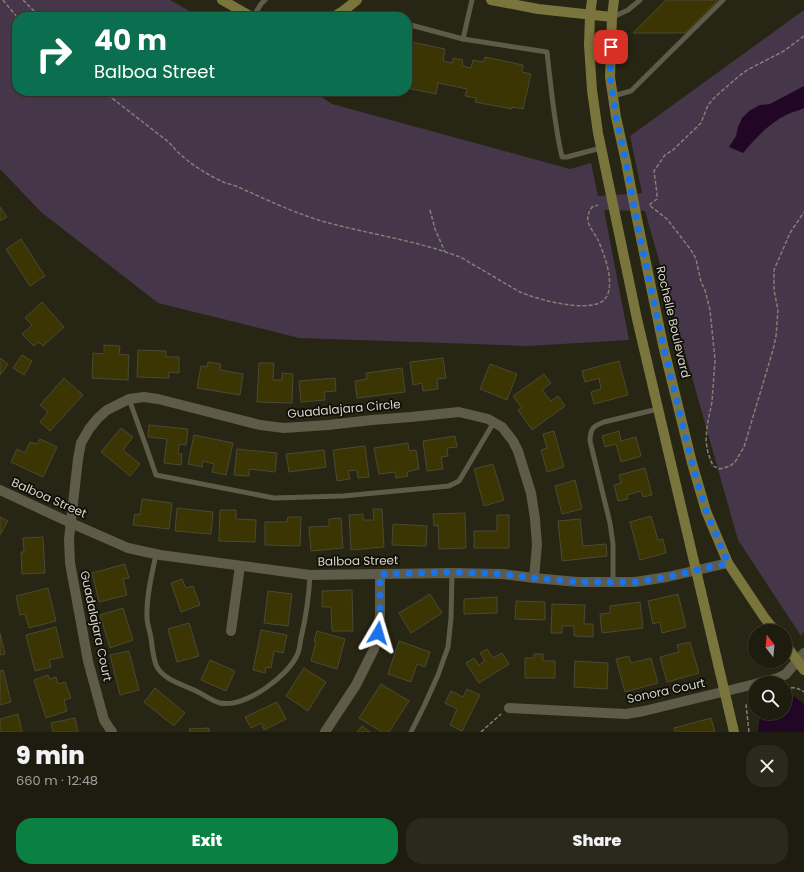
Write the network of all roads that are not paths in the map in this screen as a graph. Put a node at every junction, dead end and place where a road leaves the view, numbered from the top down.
1 (222, 0) edge
2 (265, 0) edge
3 (357, 0) edge
4 (472, 0) edge
5 (491, 0) edge
6 (592, 0) edge
7 (614, 0) edge
8 (640, 0) edge
9 (723, 0) edge
10 (243, 12) edge
11 (255, 12) edge
12 (341, 12) edge
13 (590, 15) junction
14 (612, 17) junction
15 (412, 25) edge
16 (464, 39) junction
17 (613, 96) junction
18 (601, 148) junction
19 (129, 399) junction
20 (658, 409) junction
21 (494, 422) junction
22 (0, 490) edge
23 (70, 522) junction
24 (156, 554) junction
25 (728, 563) junction
26 (240, 566) junction
27 (696, 571) junction
28 (452, 572) junction
29 (380, 574) junction
30 (310, 575) junction
31 (534, 578) junction
32 (613, 582) junction
33 (770, 624) edge
34 (232, 631) dead end
35 (792, 650) edge
36 (801, 657) edge
37 (804, 670) edge
38 (782, 676) edge
39 (748, 686) edge
40 (725, 691) junction
41 (509, 708) road end
42 (112, 732) edge
43 (324, 732) edge
44 (411, 732) edge
45 (734, 732) edge

1 - 10 main road
2 - 11 lane
3 - 12 main road
4 - 16 lane
5 - 13 main road
6 - 13 main road
7 - 14 main road, Rochelle Boulevard
8 - 14 lane
9 - 17 lane
13 - 14 main road
13 - 18 main road
14 - 17 main road, Rochelle Boulevard
15 - 16 lane
16 - 18 lane
17 - 25 main road, Rochelle Boulevard
18 - 20 main road
19 - 21 street, Guadalajara Circle
19 - 21 lane
19 - 23 street, Guadalajara Circle
20 - 27 main road
20 - 32 lane
21 - 31 street, Guadalajara Circle
22 - 23 street, Balboa Street
23 - 24 street, Balboa Street
23 - 42 street, Guadalajara Court
24 - 26 street, Balboa Street
24 - 30 lane
25 - 27 street, Balboa Street
25 - 33 main road, Rochelle Boulevard
26 - 30 street, Balboa Street
26 - 34 street
27 - 32 street, Balboa Street
27 - 40 main road
28 - 29 street, Balboa Street
28 - 31 street, Balboa Street
28 - 44 lane
29 - 30 street, Balboa Street
29 - 43 street
31 - 32 street, Balboa Street
35 - 36 main road
36 - 37 main road
36 - 38 street
39 - 40 street, Sonora Court
40 - 41 street, Sonora Court
40 - 45 main road

